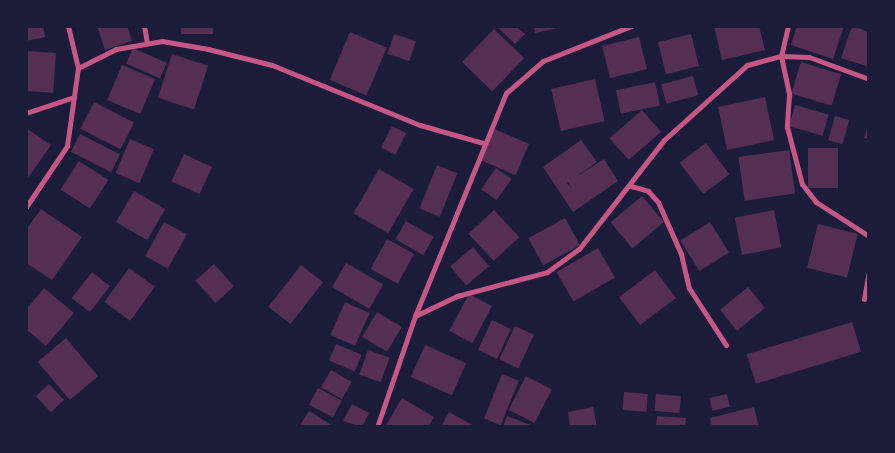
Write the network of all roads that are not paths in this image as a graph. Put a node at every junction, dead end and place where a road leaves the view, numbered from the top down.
1 (68, 26) edge
2 (144, 26) edge
3 (631, 26) edge
4 (788, 26) edge
5 (147, 43) junction
6 (781, 56) junction
7 (78, 68) junction
8 (869, 79) edge
9 (74, 97) junction
10 (26, 113) edge
11 (483, 143) junction
12 (631, 186) junction
13 (26, 207) edge
14 (869, 236) edge
15 (869, 272) edge
16 (864, 299) dead end
17 (415, 316) junction
18 (726, 345) dead end
19 (377, 427) edge

1 - 7 street
2 - 5 street
3 - 11 street
4 - 6 street
5 - 7 street
5 - 11 street
6 - 8 street
6 - 12 street
6 - 14 street
7 - 9 street
9 - 10 street
9 - 13 street
11 - 17 street
12 - 17 street
12 - 18 street
15 - 16 street
17 - 19 street

